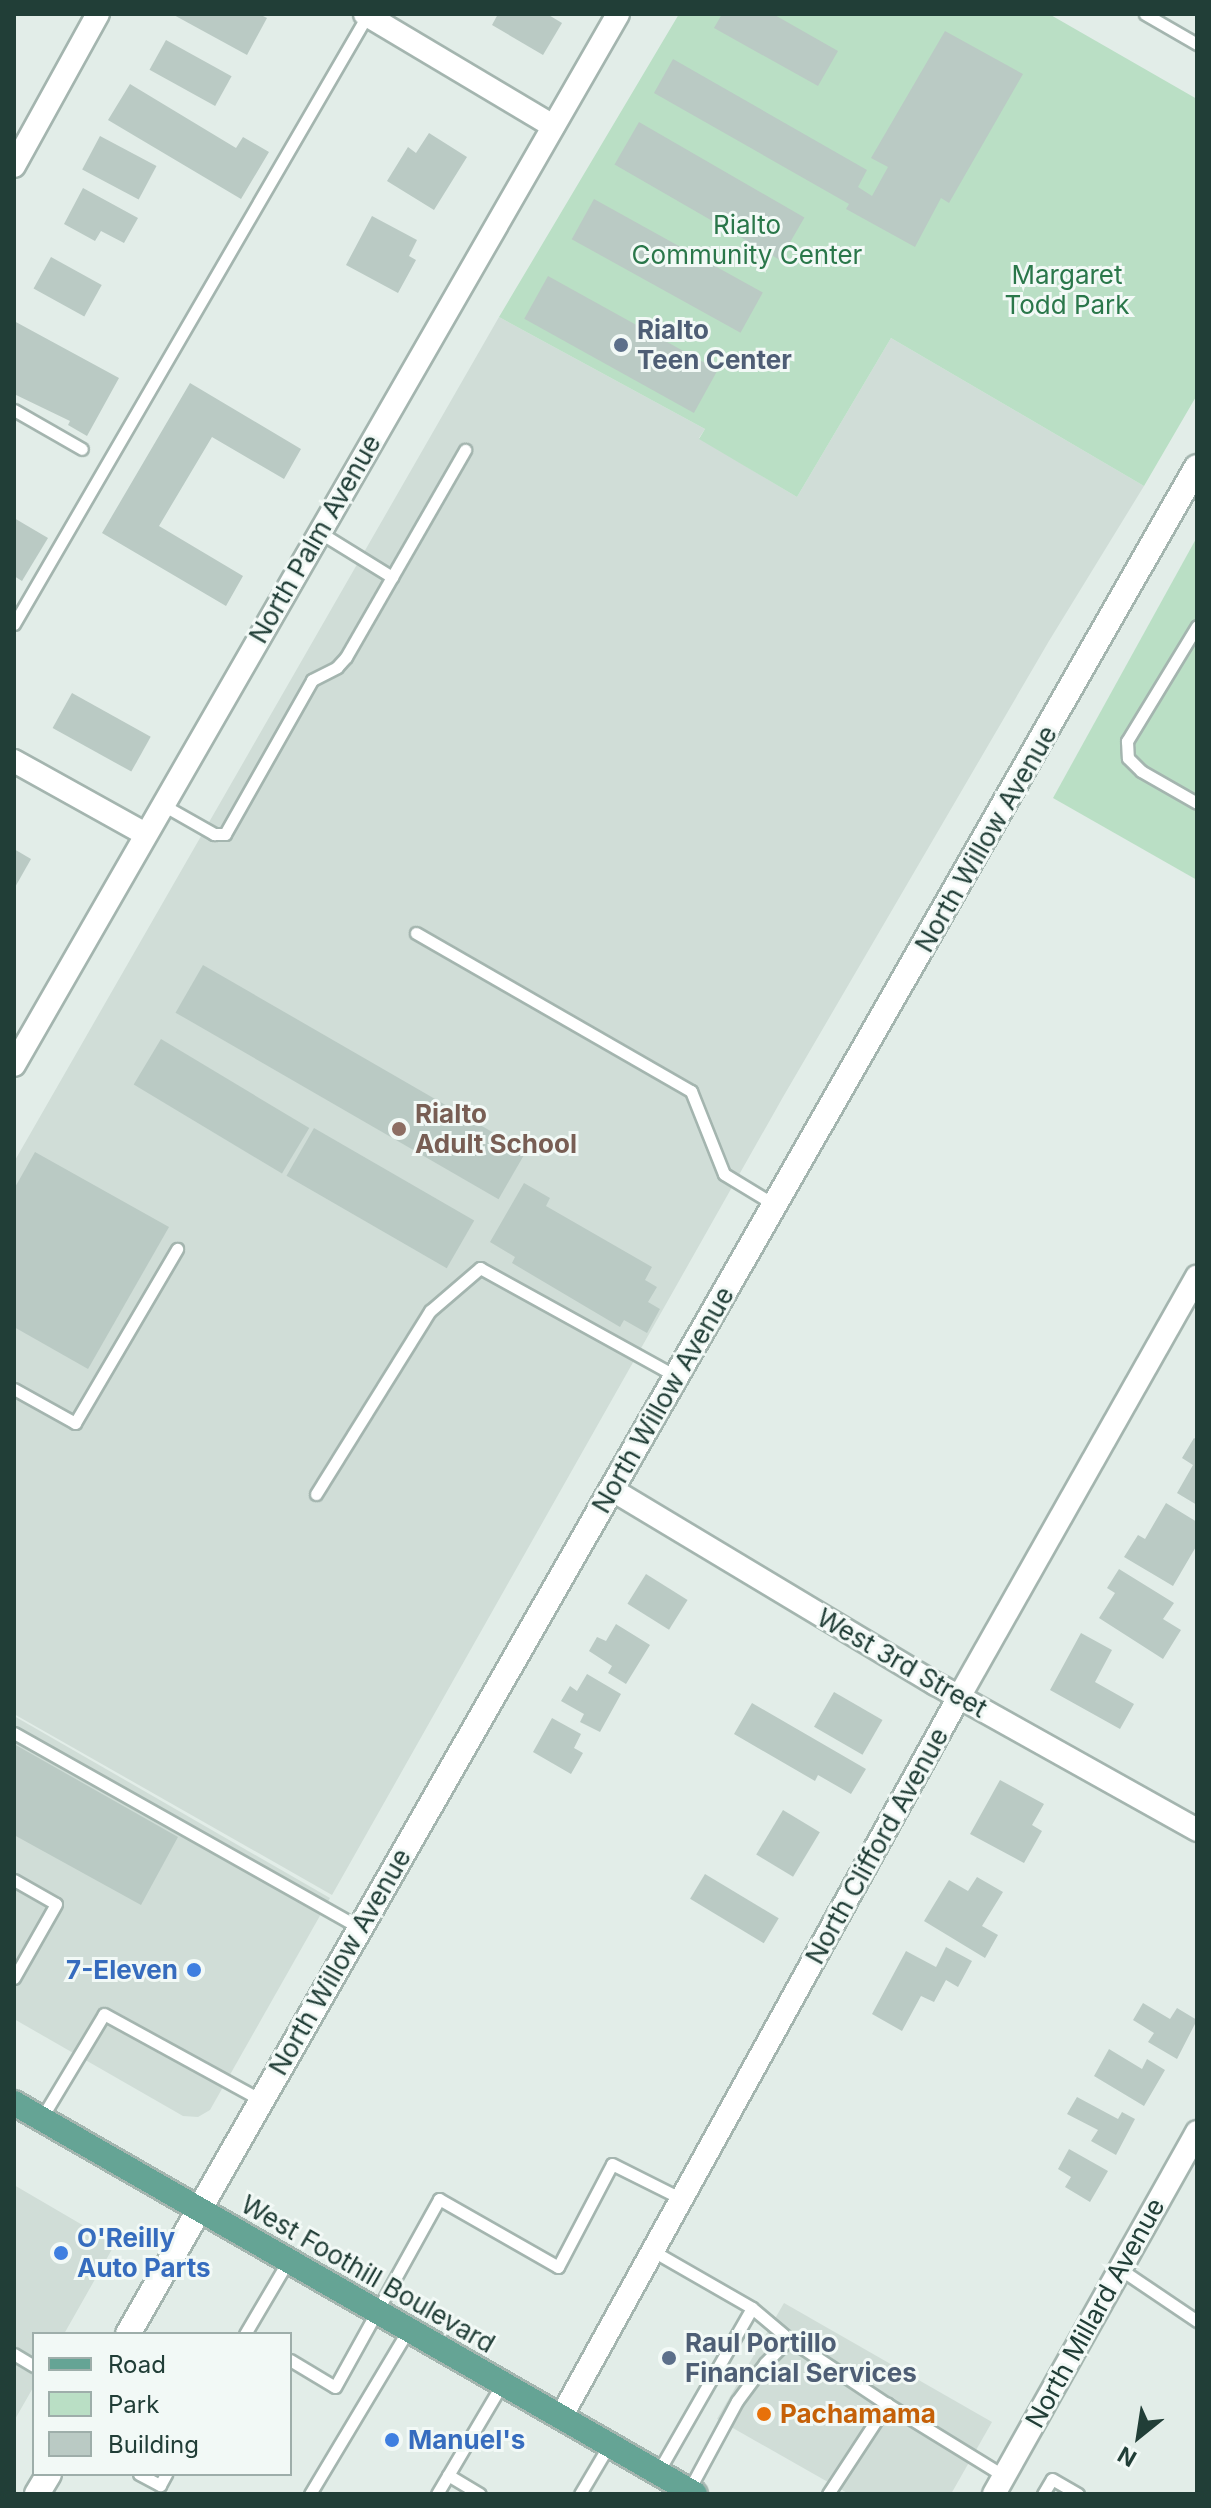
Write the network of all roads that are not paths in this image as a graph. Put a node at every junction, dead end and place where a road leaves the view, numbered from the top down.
1 (98, 14) edge
2 (366, 14) edge
3 (618, 14) edge
4 (1145, 14) edge
5 (1197, 44) edge
6 (553, 126) junction
7 (14, 166) edge
8 (14, 410) edge
9 (82, 449) dead end
10 (465, 450) dead end
11 (1193, 482) edge
12 (319, 532) junction
13 (392, 577) junction
14 (14, 624) edge
15 (1197, 626) edge
16 (1192, 644) edge
17 (14, 761) edge
18 (1197, 803) edge
19 (163, 804) junction
20 (145, 834) junction
21 (416, 933) dead end
22 (14, 1065) edge
23 (775, 1205) junction
24 (177, 1249) dead end
25 (1197, 1277) edge
26 (677, 1377) junction
27 (14, 1389) edge
28 (611, 1489) junction
29 (316, 1494) dead end
30 (959, 1697) junction
31 (14, 1733) edge
32 (1197, 1830) edge
33 (14, 1880) edge
34 (360, 1928) junction
35 (14, 1978) edge
36 (261, 2100) junction
37 (23, 2112) edge
38 (1197, 2132) edge
39 (682, 2199) junction
40 (198, 2209) junction
41 (653, 2251) junction
42 (288, 2261) junction
43 (1120, 2269) junction
44 (752, 2308) junction
45 (377, 2312) junction
46 (1197, 2321) edge
47 (408, 2330) junction
48 (129, 2332) edge
49 (246, 2332) edge
50 (789, 2339) junction
51 (14, 2354) edge
52 (292, 2361) edge
53 (32, 2365) edge
54 (502, 2384) junction
55 (887, 2404) junction
56 (561, 2417) junction
57 (609, 2445) junction
58 (658, 2473) junction
59 (448, 2475) junction
60 (48, 2476) edge
61 (143, 2476) edge
62 (165, 2476) edge
63 (999, 2485) edge
64 (692, 2492) edge
65 (37, 2494) edge
66 (310, 2494) edge
67 (437, 2494) edge
68 (480, 2494) edge
69 (580, 2494) edge
70 (828, 2494) edge
71 (1043, 2494) edge
72 (1078, 2494) edge

1 - 7 street
2 - 6 street
2 - 14 lane
3 - 6 street, North Palm Avenue
4 - 5 lane
6 - 12 street, North Palm Avenue
8 - 9 lane
10 - 13 lane
11 - 23 street, North Willow Avenue
12 - 13 lane
12 - 19 street, North Palm Avenue
13 - 19 lane
15 - 16 lane
16 - 18 lane
17 - 20 street
19 - 20 street, North Palm Avenue
20 - 22 street, North Palm Avenue
21 - 23 lane
23 - 26 street, North Willow Avenue
24 - 27 lane
25 - 30 street, North Clifford Avenue
26 - 28 street, North Willow Avenue
26 - 29 lane
28 - 30 street, West 3rd Street
28 - 34 street, North Willow Avenue
30 - 32 street, West 3rd Street
30 - 39 street, North Clifford Avenue
31 - 34 lane
33 - 35 lane
34 - 36 street, North Willow Avenue
36 - 37 lane
36 - 40 street, North Willow Avenue
37 - 40 main road, West Foothill Boulevard
38 - 43 street, North Millard Avenue
39 - 41 street, North Clifford Avenue
39 - 45 lane
40 - 42 main road, West Foothill Boulevard
40 - 48 street, North Willow Avenue
41 - 44 lane
41 - 56 street, North Clifford Avenue
42 - 45 main road, West Foothill Boulevard
42 - 49 lane
43 - 46 lane
43 - 63 street, North Millard Avenue
44 - 50 lane
44 - 58 lane
45 - 47 main road, West Foothill Boulevard
45 - 52 lane
47 - 54 main road, West Foothill Boulevard
47 - 66 lane
50 - 55 lane
50 - 64 lane
51 - 53 lane
54 - 56 main road, West Foothill Boulevard
54 - 59 lane
55 - 63 lane
55 - 70 lane
56 - 57 main road, West Foothill Boulevard
57 - 58 main road, West Foothill Boulevard
57 - 69 lane
58 - 64 main road, West Foothill Boulevard
59 - 67 lane
59 - 68 lane
60 - 65 street
61 - 62 lane
71 - 72 lane

